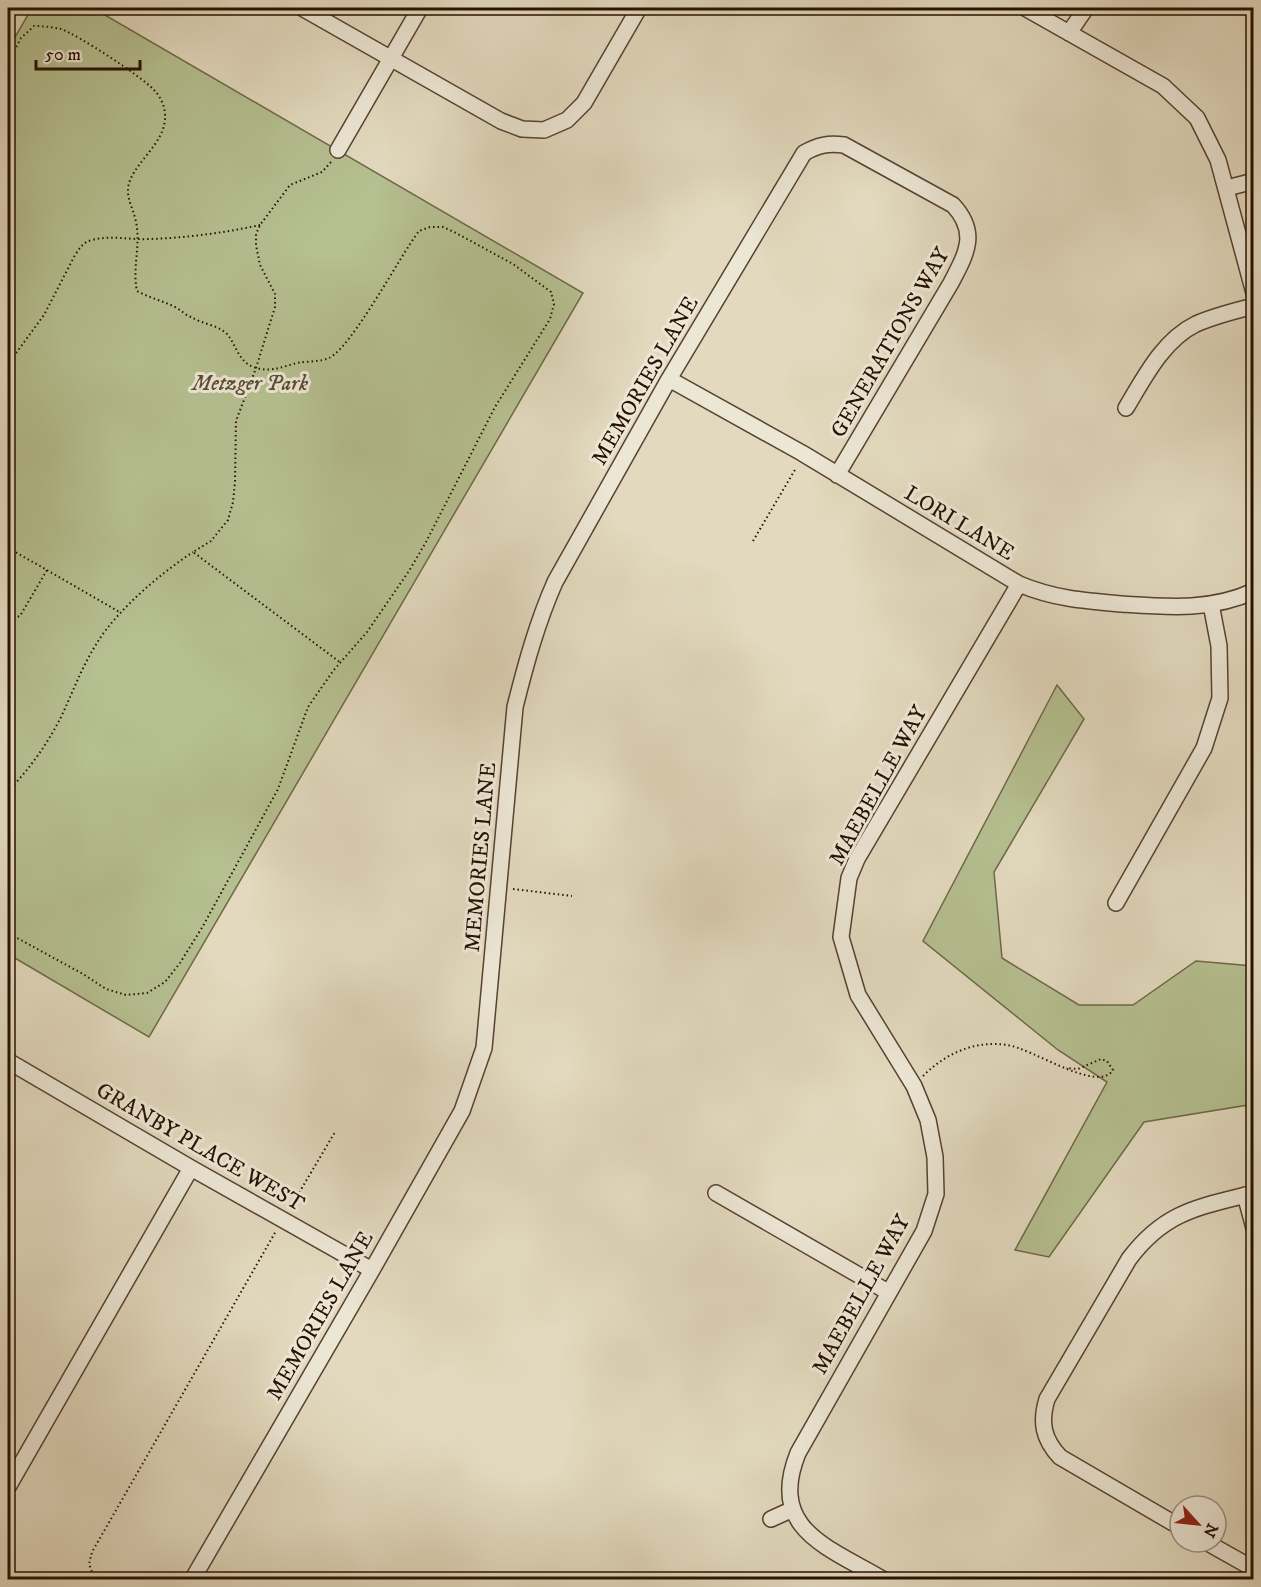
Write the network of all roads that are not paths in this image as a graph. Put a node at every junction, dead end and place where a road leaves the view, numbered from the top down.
1 (302, 8) edge
2 (420, 8) edge
3 (639, 8) edge
4 (1025, 8) edge
5 (1086, 8) edge
6 (1069, 33) junction
7 (391, 58) junction
8 (818, 145) joint
9 (338, 150) road end
10 (1254, 181) edge
11 (1227, 188) junction
12 (1254, 293) edge
13 (1254, 306) edge
14 (669, 380) junction
15 (1126, 408) dead end
16 (837, 475) junction
17 (1019, 584) junction
18 (1254, 591) edge
19 (1211, 604) junction
20 (1116, 903) dead end
21 (8, 1060) edge
22 (191, 1168) junction
23 (716, 1193) dead end
24 (1250, 1194) edge
25 (1254, 1228) edge
26 (372, 1270) junction
27 (888, 1292) junction
28 (8, 1487) edge
29 (793, 1509) junction
30 (771, 1519) dead end
31 (1168, 1520) edge
32 (1227, 1554) edge
33 (1254, 1569) edge
34 (192, 1580) edge
35 (884, 1580) edge

1 - 7 street
2 - 7 street
3 - 7 street
4 - 6 street
5 - 6 street
6 - 11 street
7 - 9 street
8 - 14 street, MEMORIES LANE
8 - 16 street, GENERATIONS WAY
10 - 11 street
11 - 12 street
13 - 15 street
14 - 16 street, LORI LANE
14 - 26 street, MEMORIES LANE
16 - 17 street, LORI LANE
17 - 19 street, LORI LANE
17 - 27 street, MAEBELLE WAY
18 - 19 street, LORI LANE
19 - 20 street
21 - 22 street, GRANBY PLACE WEST
22 - 26 street, GRANBY PLACE WEST
22 - 28 street
23 - 27 street
24 - 25 street
24 - 31 street
26 - 34 street, MEMORIES LANE
27 - 29 street, MAEBELLE WAY
29 - 30 street
29 - 35 street
32 - 33 street

